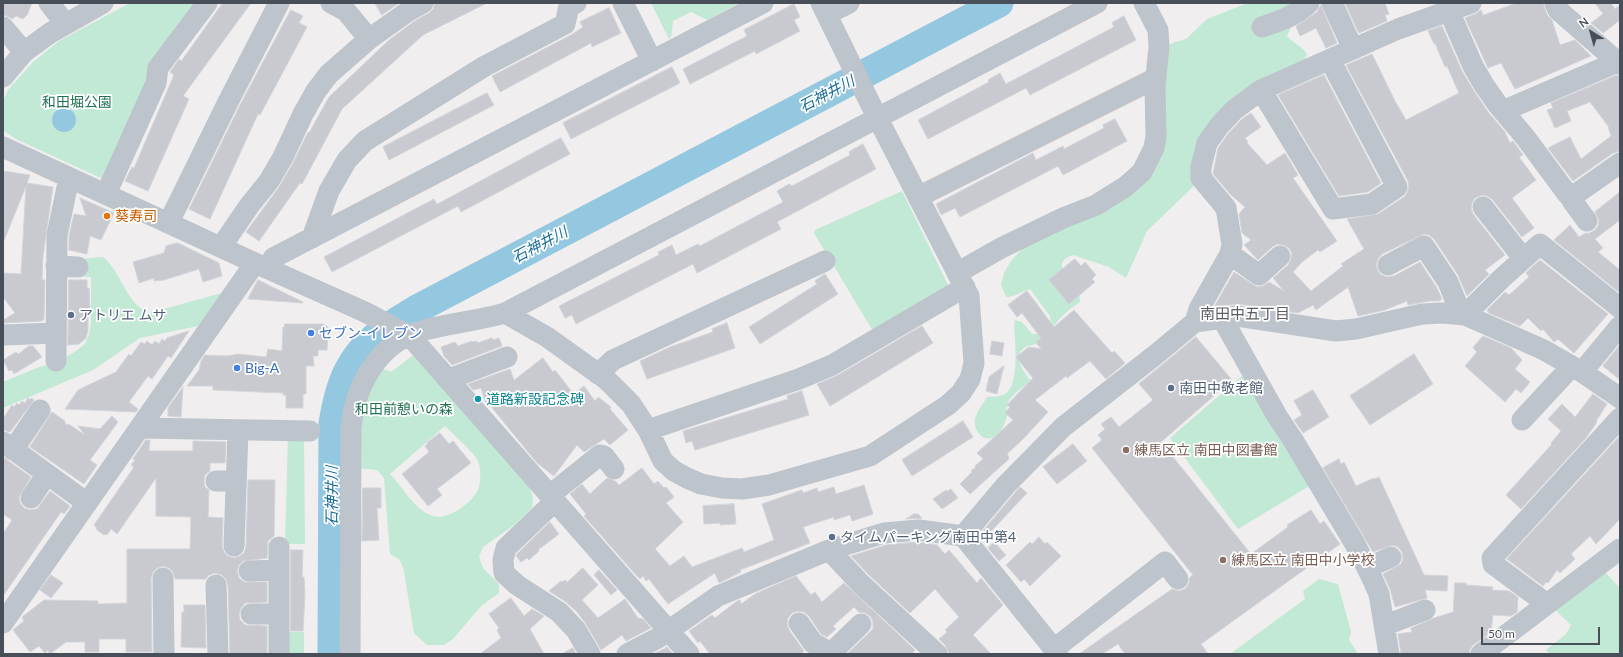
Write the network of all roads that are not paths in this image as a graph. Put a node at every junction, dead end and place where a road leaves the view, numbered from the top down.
1 (49, 3) edge
2 (103, 3) edge
3 (207, 3) edge
4 (279, 3) edge
5 (331, 3) edge
6 (423, 3) edge
7 (576, 3) edge
8 (623, 3) edge
9 (763, 3) edge
10 (849, 3) edge
11 (1097, 3) edge
12 (1144, 3) edge
13 (1309, 3) edge
14 (1332, 3) edge
15 (1471, 3) edge
16 (1555, 3) edge
17 (824, 9) edge
18 (1449, 11) junction
19 (65, 23) junction
20 (3, 27) edge
21 (1262, 27) dead end
22 (369, 40) junction
23 (1352, 49) junction
24 (24, 52) junction
25 (1330, 60) junction
26 (652, 61) junction
27 (1619, 63) edge
28 (3, 77) edge
29 (1156, 78) junction
30 (1261, 90) junction
31 (1503, 111) junction
32 (878, 118) junction
33 (3, 147) edge
34 (1620, 163) edge
35 (68, 178) junction
36 (106, 194) junction
37 (1570, 196) junction
38 (918, 197) junction
39 (1484, 207) dead end
40 (1587, 221) dead end
41 (169, 222) junction
42 (312, 238) junction
43 (221, 247) junction
44 (1230, 254) junction
45 (1280, 256) dead end
46 (1523, 258) junction
47 (264, 260) junction
48 (825, 261) dead end
49 (1388, 265) dead end
50 (56, 266) junction
51 (78, 267) dead end
52 (961, 280) junction
53 (1620, 308) edge
54 (505, 313) junction
55 (1463, 314) junction
56 (1222, 318) junction
57 (1195, 322) junction
58 (1620, 326) edge
59 (55, 333) junction
60 (3, 334) edge
61 (408, 334) junction
62 (507, 357) dead end
63 (56, 361) dead end
64 (1577, 369) junction
65 (598, 374) junction
66 (448, 379) junction
67 (1620, 398) edge
68 (40, 410) dead end
69 (1620, 418) edge
70 (1522, 420) dead end
71 (140, 428) junction
72 (238, 430) junction
73 (648, 430) junction
74 (310, 431) dead end
75 (8, 446) edge
76 (614, 469) dead end
77 (47, 474) junction
78 (31, 498) dead end
79 (552, 498) junction
80 (87, 503) junction
81 (963, 536) junction
82 (234, 546) dead end
83 (279, 547) dead end
84 (1620, 549) edge
85 (829, 550) junction
86 (1391, 557) dead end
87 (1367, 568) junction
88 (279, 570) junction
89 (250, 571) dead end
90 (163, 578) dead end
91 (1178, 579) dead end
92 (216, 586) dead end
93 (1547, 604) junction
94 (1425, 610) dead end
95 (251, 614) dead end
96 (279, 614) junction
97 (799, 622) dead end
98 (3, 623) edge
99 (861, 624) dead end
100 (1386, 625) junction
101 (668, 631) junction
102 (1050, 650) edge
103 (164, 654) edge
104 (218, 654) edge
105 (279, 654) edge
106 (350, 654) edge
107 (590, 654) edge
108 (627, 654) edge
109 (689, 654) edge
110 (826, 654) edge
111 (830, 654) edge
112 (937, 654) edge
113 (1389, 654) edge
114 (1481, 654) edge

1 - 19 street
2 - 19 street
3 - 36 street
4 - 41 street
5 - 22 street
6 - 22 street
7 - 42 street
8 - 26 street
9 - 26 street
10 - 17 street
11 - 32 street
12 - 29 street
13 - 21 street
14 - 23 street
15 - 18 street
16 - 27 street
17 - 32 street
18 - 23 street
18 - 31 street
19 - 24 street
20 - 24 street
22 - 43 street
23 - 25 street
24 - 28 street
25 - 30 street
25 - 30 street
26 - 42 street
27 - 31 street
29 - 38 street
29 - 52 street
30 - 44 street
31 - 37 street
32 - 38 street
32 - 54 street
33 - 35 street
34 - 37 street
35 - 36 street
35 - 50 street
36 - 41 street
37 - 40 street
38 - 52 street
39 - 46 street
41 - 43 street
42 - 47 street
43 - 47 street
44 - 45 street
44 - 57 street
46 - 53 street
46 - 55 street
47 - 61 street
47 - 71 street
48 - 65 street
49 - 55 street
50 - 51 street
50 - 59 street
52 - 73 street
52 - 73 street
54 - 61 street
54 - 65 street
55 - 56 street
55 - 64 street
56 - 57 street
56 - 87 street
57 - 81 street
58 - 64 street
59 - 60 street
59 - 63 street
61 - 66 street
61 - 106 street
62 - 66 street
64 - 67 street
64 - 70 street
65 - 73 street
66 - 79 street
68 - 75 street
69 - 93 street
71 - 72 street
71 - 80 street
72 - 74 street
72 - 82 street
75 - 77 street
76 - 79 street
77 - 78 street
77 - 80 street
79 - 101 street
79 - 107 street
80 - 98 street
81 - 85 street
81 - 102 street
83 - 88 street
84 - 93 street
85 - 101 street
85 - 112 street
86 - 87 street
87 - 100 street
88 - 89 street
88 - 96 street
90 - 103 street
91 - 102 street
92 - 104 street
93 - 114 street
94 - 100 street
95 - 96 street
96 - 105 street
97 - 110 street
99 - 111 street
100 - 113 street
101 - 108 street
101 - 109 street

